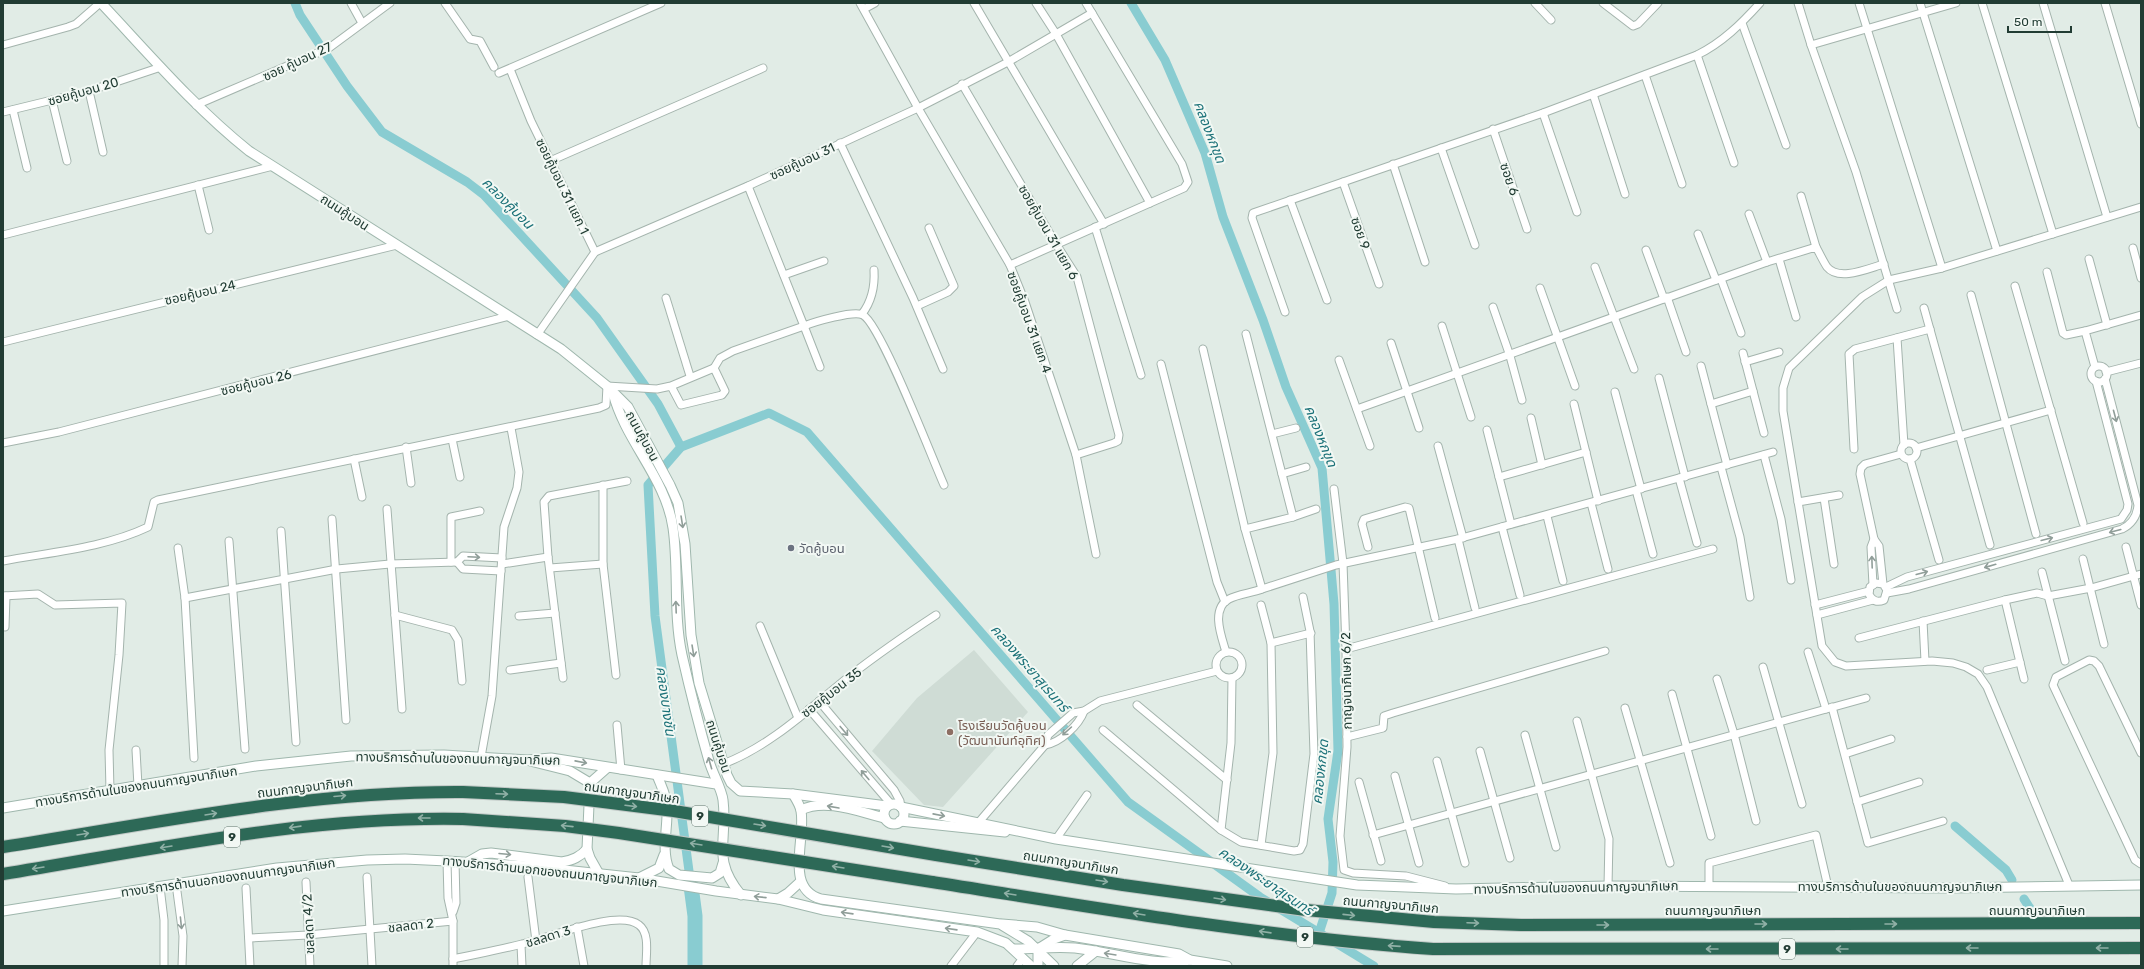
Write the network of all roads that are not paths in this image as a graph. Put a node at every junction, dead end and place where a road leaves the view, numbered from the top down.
1 (100, 3) edge
2 (351, 3) edge
3 (390, 3) edge
4 (445, 3) edge
5 (661, 3) edge
6 (875, 3) edge
7 (974, 3) edge
8 (1036, 3) edge
9 (1086, 3) edge
10 (1534, 3) edge
11 (1603, 3) edge
12 (1658, 3) edge
13 (1760, 3) edge
14 (1798, 3) edge
15 (1859, 3) edge
16 (1920, 3) edge
17 (1956, 3) edge
18 (1982, 3) edge
19 (2043, 3) edge
20 (2105, 3) edge
21 (862, 6) edge
22 (1092, 13) junction
23 (1924, 13) junction
24 (1550, 20) dead end
25 (362, 23) junction
26 (1742, 23) junction
27 (1867, 29) junction
28 (1056, 34) junction
29 (3, 45) edge
30 (1810, 45) junction
31 (1697, 55) junction
32 (1008, 62) junction
33 (161, 67) junction
34 (494, 67) dead end
35 (763, 68) dead end
36 (510, 69) junction
37 (499, 73) dead end
38 (1645, 75) junction
39 (962, 84) junction
40 (89, 91) junction
41 (1593, 94) junction
42 (52, 100) junction
43 (196, 105) junction
44 (918, 108) junction
45 (13, 110) junction
46 (3, 112) edge
47 (1543, 113) junction
48 (2141, 124) edge
49 (1493, 129) junction
50 (840, 143) junction
51 (1786, 145) dead end
52 (1441, 148) junction
53 (103, 152) dead end
54 (66, 161) dead end
55 (550, 161) junction
56 (1734, 163) dead end
57 (1393, 164) junction
58 (273, 166) junction
59 (27, 168) dead end
60 (1343, 182) junction
61 (1682, 184) dead end
62 (198, 185) junction
63 (748, 186) junction
64 (1625, 194) dead end
65 (1801, 196) dead end
66 (1290, 200) junction
67 (1150, 203) junction
68 (2141, 207) edge
69 (1577, 212) dead end
70 (1749, 214) dead end
71 (2107, 217) junction
72 (1104, 224) junction
73 (1095, 227) junction
74 (929, 228) dead end
75 (1528, 229) dead end
76 (209, 230) dead end
77 (1698, 234) dead end
78 (2053, 234) junction
79 (3, 235) edge
80 (1056, 244) junction
81 (397, 245) junction
82 (1475, 245) dead end
83 (1816, 247) junction
84 (2133, 248) dead end
85 (1646, 250) dead end
86 (1997, 250) junction
87 (595, 252) junction
88 (1779, 259) junction
89 (2089, 260) dead end
90 (824, 261) dead end
91 (1426, 262) dead end
92 (1767, 262) junction
93 (1884, 264) junction
94 (1010, 265) junction
95 (1595, 267) dead end
96 (1942, 268) junction
97 (874, 270) dead end
98 (2047, 272) dead end
99 (784, 275) junction
100 (2141, 278) edge
101 (1719, 279) junction
102 (1889, 280) junction
103 (1379, 284) dead end
104 (2015, 286) dead end
105 (1540, 288) dead end
106 (1971, 295) dead end
107 (666, 298) dead end
108 (1666, 298) junction
109 (1327, 300) dead end
110 (917, 306) junction
111 (1493, 307) dead end
112 (1924, 308) dead end
113 (1897, 309) dead end
114 (1285, 312) dead end
115 (862, 314) junction
116 (2141, 314) edge
117 (509, 316) junction
118 (1796, 317) dead end
119 (1614, 318) junction
120 (2107, 324) junction
121 (804, 326) junction
122 (1442, 326) dead end
123 (1930, 329) junction
124 (2085, 331) junction
125 (1741, 333) dead end
126 (1246, 334) dead end
127 (537, 335) junction
128 (1558, 337) junction
129 (1897, 338) junction
130 (3, 342) edge
131 (1391, 343) dead end
132 (1203, 349) dead end
133 (1686, 352) dead end
134 (1779, 352) dead end
135 (1743, 353) dead end
136 (1510, 356) junction
137 (1339, 360) dead end
138 (1746, 362) junction
139 (2141, 362) edge
140 (1161, 364) dead end
141 (820, 366) dead end
142 (1701, 366) dead end
143 (2095, 367) junction
144 (714, 368) junction
145 (943, 368) dead end
146 (1634, 369) dead end
147 (1458, 374) junction
148 (1141, 375) dead end
149 (2106, 375) junction
150 (690, 376) junction
151 (1658, 378) dead end
152 (2096, 381) junction
153 (671, 386) junction
154 (1575, 386) dead end
155 (610, 389) junction
156 (1753, 391) junction
157 (1408, 392) junction
158 (1615, 392) dead end
159 (1522, 400) dead end
160 (1574, 404) dead end
161 (1711, 404) junction
162 (1357, 410) junction
163 (2051, 410) junction
164 (1471, 417) dead end
165 (1531, 418) dead end
166 (2006, 423) junction
167 (511, 428) junction
168 (1296, 428) dead end
169 (1419, 428) dead end
170 (1487, 430) dead end
171 (1764, 433) dead end
172 (1272, 434) junction
173 (1960, 436) junction
174 (452, 439) junction
175 (3, 443) edge
176 (1904, 445) junction
177 (1370, 446) dead end
178 (1438, 446) dead end
179 (406, 447) junction
180 (1916, 448) junction
181 (1854, 449) dead end
182 (1586, 452) junction
183 (1773, 452) dead end
184 (1902, 454) junction
185 (1076, 455) junction
186 (1764, 455) junction
187 (354, 459) junction
188 (1910, 459) junction
189 (1542, 465) junction
190 (1724, 466) junction
191 (1306, 467) dead end
192 (1282, 474) junction
193 (2130, 474) junction
194 (460, 477) dead end
195 (1499, 477) junction
196 (1682, 477) junction
197 (2121, 477) junction
198 (627, 481) dead end
199 (411, 483) dead end
200 (604, 485) junction
201 (944, 485) dead end
202 (1334, 490) dead end
203 (1639, 490) junction
204 (1839, 495) dead end
205 (362, 497) dead end
206 (1824, 498) junction
207 (1595, 502) junction
208 (1798, 502) junction
209 (387, 509) dead end
210 (1316, 509) dead end
211 (480, 511) dead end
212 (1547, 516) junction
213 (1293, 517) junction
214 (332, 520) dead end
215 (2083, 523) dead end
216 (1511, 524) junction
217 (1502, 526) junction
218 (1246, 529) junction
219 (281, 531) dead end
220 (2036, 534) dead end
221 (1461, 538) junction
222 (1874, 539) junction
223 (229, 540) dead end
224 (1697, 543) dead end
225 (1990, 545) dead end
226 (1368, 546) dead end
227 (1418, 547) junction
228 (2126, 547) dead end
229 (178, 548) dead end
230 (1713, 549) dead end
231 (1096, 554) dead end
232 (1653, 554) dead end
233 (548, 557) junction
234 (2083, 558) dead end
235 (1939, 560) dead end
236 (3, 561) edge
237 (454, 562) junction
238 (390, 564) junction
239 (603, 564) junction
240 (1339, 564) junction
241 (1834, 564) dead end
242 (502, 565) junction
243 (550, 568) junction
244 (336, 569) junction
245 (1608, 569) dead end
246 (2042, 572) dead end
247 (2137, 576) edge
248 (285, 580) junction
249 (1791, 580) dead end
250 (1563, 581) dead end
251 (1871, 588) junction
252 (1885, 588) junction
253 (2091, 588) junction
254 (1262, 589) junction
255 (232, 591) junction
256 (1520, 595) dead end
257 (4, 596) edge
258 (2048, 596) junction
259 (1303, 597) dead end
260 (1750, 597) dead end
261 (185, 598) junction
262 (1873, 600) junction
263 (2005, 600) junction
264 (1225, 602) junction
265 (1815, 605) junction
266 (2141, 605) edge
267 (1261, 606) dead end
268 (1475, 608) dead end
269 (555, 613) junction
270 (395, 615) junction
271 (936, 615) dead end
272 (1818, 615) junction
273 (519, 616) dead end
274 (1435, 618) dead end
275 (1923, 621) junction
276 (760, 626) dead end
277 (5, 627) dead end
278 (1310, 633) junction
279 (1859, 638) dead end
280 (1272, 643) junction
281 (2104, 644) dead end
282 (1346, 649) junction
283 (1605, 651) dead end
284 (1226, 652) junction
285 (1808, 652) dead end
286 (2066, 661) dead end
287 (1925, 662) junction
288 (2020, 662) junction
289 (561, 663) junction
290 (1763, 667) dead end
291 (510, 670) dead end
292 (1987, 670) dead end
293 (1217, 671) junction
294 (616, 675) dead end
295 (563, 678) dead end
296 (1232, 678) junction
297 (1717, 679) dead end
298 (2024, 679) dead end
299 (462, 681) dead end
300 (1672, 694) dead end
301 (1866, 698) dead end
302 (819, 701) junction
303 (1137, 705) dead end
304 (1625, 708) dead end
305 (1829, 708) junction
306 (402, 709) dead end
307 (809, 709) junction
308 (798, 718) junction
309 (346, 720) dead end
310 (1577, 721) dead end
311 (1778, 722) junction
312 (617, 725) dead end
313 (1103, 730) dead end
314 (1734, 734) junction
315 (1525, 735) dead end
316 (1347, 737) junction
317 (1892, 739) dead end
318 (296, 742) dead end
319 (1687, 748) junction
320 (245, 749) dead end
321 (136, 750) dead end
322 (1480, 750) dead end
323 (2141, 753) edge
324 (1845, 754) junction
325 (481, 757) junction
326 (194, 758) dead end
327 (528, 760) junction
328 (1640, 760) junction
329 (1437, 761) dead end
330 (723, 764) junction
331 (607, 768) junction
332 (621, 770) junction
333 (1591, 774) junction
334 (657, 775) junction
335 (1395, 776) dead end
336 (1227, 780) junction
337 (1359, 782) dead end
338 (1919, 782) dead end
339 (590, 783) junction
340 (716, 784) junction
341 (138, 786) junction
342 (1540, 788) junction
343 (110, 790) junction
344 (740, 791) junction
345 (793, 794) junction
346 (1087, 795) dead end
347 (723, 799) junction
348 (1494, 801) junction
349 (1857, 802) junction
350 (1802, 804) dead end
351 (889, 805) junction
352 (901, 807) junction
353 (3, 808) edge
354 (801, 810) junction
355 (1451, 813) junction
356 (885, 818) junction
357 (900, 821) junction
358 (1756, 821) dead end
359 (1943, 821) dead end
360 (979, 822) junction
361 (1408, 825) junction
362 (1221, 830) junction
363 (1016, 832) junction
364 (1373, 835) junction
365 (1711, 836) dead end
366 (1056, 839) junction
367 (1261, 846) junction
368 (1556, 847) dead end
369 (3, 848) edge
370 (587, 849) junction
371 (665, 851) junction
372 (1510, 858) dead end
373 (451, 861) junction
374 (1382, 861) dead end
375 (468, 862) junction
376 (723, 863) junction
377 (1420, 863) dead end
378 (1465, 863) dead end
379 (1670, 863) dead end
380 (2141, 864) edge
381 (3, 874) edge
382 (599, 874) junction
383 (367, 877) dead end
384 (528, 878) dead end
385 (639, 878) junction
386 (679, 880) junction
387 (306, 882) dead end
388 (800, 882) junction
389 (176, 884) junction
390 (1709, 885) junction
391 (2069, 885) junction
392 (2141, 885) edge
393 (160, 886) junction
394 (1608, 886) junction
395 (1828, 887) junction
396 (246, 888) dead end
397 (1456, 889) junction
398 (741, 895) junction
399 (778, 899) junction
400 (3, 911) edge
401 (453, 921) junction
402 (1000, 924) junction
403 (2141, 924) edge
404 (577, 927) junction
405 (370, 930) junction
406 (977, 932) junction
407 (308, 935) junction
408 (1065, 935) junction
409 (249, 938) junction
410 (536, 941) junction
411 (521, 945) junction
412 (2141, 948) edge
413 (1014, 949) junction
414 (1038, 950) junction
415 (1096, 951) junction
416 (1024, 958) junction
417 (1190, 960) junction
418 (453, 962) edge
419 (164, 966) edge
420 (182, 966) edge
421 (250, 966) edge
422 (310, 966) edge
423 (372, 966) edge
424 (522, 966) edge
425 (584, 966) edge
426 (646, 966) edge
427 (951, 966) edge
428 (1017, 966) edge
429 (1031, 966) edge
430 (1038, 966) edge
431 (1054, 966) edge
432 (1077, 966) edge
433 (1227, 966) edge

1 - 29 street
1 - 33 main road, ถนนคู้บอน
2 - 25 street
3 - 25 street, ซอย คู้บอน 27
4 - 34 street
5 - 36 street
6 - 21 street
7 - 32 street
8 - 28 street
9 - 22 street
10 - 24 street
11 - 12 street
13 - 26 street
14 - 30 street
15 - 27 street
16 - 23 street
17 - 23 street
18 - 78 street
19 - 71 street
20 - 48 street
21 - 44 street, ซอยคู้บอน 31 แยก 4
22 - 28 street, ซอยคู้บอน 31
22 - 67 street
23 - 27 street
23 - 86 street
25 - 43 street, ซอย คู้บอน 27
26 - 31 street
26 - 51 street
27 - 30 street
27 - 96 street
28 - 32 street, ซอยคู้บอน 31
28 - 67 street
30 - 93 street
31 - 38 street
31 - 56 street
32 - 39 street, ซอยคู้บอน 31
32 - 72 street
33 - 40 street, ซอยคู้บอน 20
33 - 43 main road, ถนนคู้บอน
35 - 55 street
36 - 37 street
36 - 55 street, ซอยคู้บอน 31 แยก 1
38 - 41 street
38 - 61 street
39 - 44 street, ซอยคู้บอน 31
39 - 80 street, ซอยคู้บอน 31 แยก 6
40 - 42 street, ซอยคู้บอน 20
40 - 53 street
41 - 47 street
41 - 64 street
42 - 45 street, ซอยคู้บอน 20
42 - 54 street
43 - 58 main road, ถนนคู้บอน
44 - 50 street, ซอยคู้บอน 31
44 - 94 street, ซอยคู้บอน 31 แยก 4
45 - 46 street, ซอยคู้บอน 20
45 - 59 street
47 - 49 street
47 - 69 street
49 - 52 street
49 - 75 street, ซอย 6
50 - 63 street, ซอยคู้บอน 31
50 - 110 street
52 - 57 street
52 - 82 street
55 - 87 street, ซอยคู้บอน 31 แยก 1
57 - 60 street
57 - 91 street
58 - 62 street
58 - 81 main road, ถนนคู้บอน
60 - 66 street
60 - 103 street, ซอย 9
62 - 76 street
62 - 79 street
63 - 87 street, ซอยคู้บอน 31
63 - 99 street
65 - 83 street
66 - 109 street
66 - 114 street
67 - 72 street
68 - 71 street
70 - 92 street
71 - 78 street
72 - 73 street
73 - 80 street
73 - 148 street
74 - 110 street
77 - 101 street
78 - 86 street
80 - 94 street
80 - 185 street, ซอยคู้บอน 31 แยก 6
81 - 117 main road, ถนนคู้บอน
81 - 130 street, ซอยคู้บอน 24
83 - 88 street
83 - 93 street
84 - 100 street
85 - 108 street
86 - 96 street
87 - 127 street
88 - 92 street
88 - 118 street
89 - 120 street
90 - 99 street
92 - 101 street
93 - 102 street
94 - 185 street, ซอยคู้บอน 31 แยก 4
95 - 119 street
96 - 102 street
97 - 115 street
98 - 124 street
99 - 121 street
101 - 108 street
101 - 125 street
102 - 113 street
102 - 208 street
104 - 163 street
105 - 128 street
106 - 166 street
107 - 150 street
108 - 119 street
108 - 133 street
110 - 145 street
111 - 136 street
112 - 123 street
115 - 121 street
115 - 201 street
116 - 120 street
117 - 127 main road, ถนนคู้บอน
117 - 175 street, ซอยคู้บอน 26
119 - 128 street
119 - 146 street
120 - 124 street
121 - 141 street
121 - 144 street
122 - 147 street
123 - 129 street
123 - 173 street
124 - 143 street
126 - 172 street
127 - 155 main road, ถนนคู้บอน
128 - 136 street
128 - 154 street
129 - 176 street
129 - 181 street
131 - 157 street
132 - 218 street
134 - 138 street
135 - 138 street
136 - 147 street
136 - 159 street
137 - 162 street
138 - 156 street
139 - 149 street
140 - 264 street
142 - 161 street
143 - 149 street
143 - 152 street
144 - 150 street
144 - 153 street
147 - 157 street
147 - 164 street
149 - 152 street
149 -> 193 street
150 - 153 street
151 - 196 street
152 - 197 street
153 - 155 street
155 - 167 street
155 -> 330 main road, ถนนคู้บอน
340 -> 155 main road, ถนนคู้บอน
156 - 161 street
156 - 171 street
157 - 162 street
157 - 169 street
158 - 203 street
160 - 182 street
161 - 190 street
162 - 177 street
163 - 166 street
163 - 215 street
165 - 189 street
166 - 173 street
166 - 220 street
167 - 174 street
167 - 242 street
168 - 172 street
170 - 195 street
172 - 192 street
173 - 180 street
173 - 225 street
174 - 179 street
174 - 194 street
176 - 180 street
176 - 184 street
178 - 221 street
179 - 187 street
179 - 199 street
180 - 188 street
182 - 189 street
182 - 207 street
183 - 186 street
184 - 188 street
184 - 222 street
185 - 231 street, ซอยคู้บอน 31 แยก 4
186 - 190 street
186 - 249 street
187 - 205 street
187 - 236 street
188 - 235 street
189 - 195 street
190 - 196 street
190 - 260 street
191 - 192 street
192 - 213 street
193 - 197 street
193 -> 252 street
195 - 216 street
196 - 203 street
196 - 224 street
252 -> 197 street
198 - 200 street
200 - 233 street
200 - 239 street
202 - 240 street, กาญจนาภิเษก 6/2
203 - 207 street
203 - 232 street
204 - 206 street
206 - 208 street
206 - 241 street
207 - 212 street
207 - 245 street
208 - 265 street
209 - 238 street
210 - 213 street
211 - 237 street
212 - 216 street
212 - 250 street
213 - 218 street
214 - 244 street
216 - 217 street
217 - 221 street
217 - 256 street
218 - 254 street
219 - 248 street
221 - 227 street
221 - 268 street
251 -> 222 street
222 - 252 street
223 - 255 street
226 - 227 street
227 - 240 street
227 - 274 street
228 - 247 street
229 - 261 street
230 - 282 street
233 - 242 street
233 - 243 street
234 - 253 street
237 - 238 street
237 - 242 street
237 -> 242 street
238 - 244 street
238 - 270 street
239 - 243 street
239 - 294 street
240 - 254 street
240 - 282 street, กาญจนาภิเษก 6/2
242 - 325 street
243 - 269 street
244 - 248 street
244 - 309 street
246 - 258 street
247 - 253 street
247 - 266 street
248 - 255 street
248 - 318 street
251 - 252 street
251 - 262 street
251 - 265 street
252 - 262 street
253 - 258 street
253 - 281 street
254 - 264 street
255 - 261 street
255 - 320 street
257 - 277 street
257 - 343 street
258 - 263 street
258 - 286 street
259 - 278 street
261 - 326 street
262 - 272 street
263 - 275 street
263 - 288 street
264 - 284 street
265 - 272 street
267 - 280 street
269 - 273 street
269 - 289 street
270 - 299 street
270 - 306 street
271 - 302 street, ซอยคู้บอน 35
272 - 287 street
275 - 279 street
275 - 287 street
276 - 308 street
278 - 280 street
278 - 367 street
280 - 367 street
282 - 316 street, กาญจนาภิเษก 6/2
283 - 316 street
284 - 293 street
284 - 296 street
285 - 305 street
287 - 391 street
288 - 292 street
288 - 298 street
289 - 291 street
289 - 295 street
290 - 311 street
293 - 296 street
293 - 360 street
296 - 336 street
297 - 314 street
300 - 319 street
301 - 305 street
302 - 307 street, ซอยคู้บอน 35
302 -> 352 street
303 - 336 street
304 - 328 street
305 - 311 street
305 - 324 street
307 - 308 street, ซอยคู้บอน 35
351 -> 307 street
308 - 330 street, ซอยคู้บอน 35
310 - 333 street
311 - 314 street
311 - 350 street
312 - 332 street
313 - 362 street
314 - 319 street
314 - 358 street
315 - 342 street
316 - 397 street, กาญจนาภิเษก 6/2
317 - 324 street
319 - 328 street
319 - 365 street
321 - 341 street
322 - 348 street
323 - 380 street
324 - 349 street
325 - 327 main road, ทางบริการด้านในของถนนกาญจนาภิเษก
325 - 341 main road, ทางบริการด้านในของถนนกาญจนาภิเษก
327 -> 331 main road, ทางบริการด้านในของถนนกาญจนาภิเษก
327 - 339 main road
328 - 333 street
328 - 379 street
329 - 355 street
330 - 344 main road, ถนนคู้บอน
331 - 332 main road, ทางบริการด้านในของถนนกาญจนาภิเษก
331 - 339 main road
332 - 334 main road, ทางบริการด้านในของถนนกาญจนาภิเษก
333 - 342 street
333 - 394 street
334 - 340 main road, ทางบริการด้านในของถนนกาญจนาภิเษก
334 - 371 main road
335 - 361 street
336 - 362 street
337 - 364 street
338 - 349 street
339 - 370 main road
340 - 347 main road, ถนนคู้บอน
341 - 343 main road, ทางบริการด้านในของถนนกาญจนาภิเษก
342 - 348 street
342 - 368 street
343 - 353 main road, ทางบริการด้านในของถนนกาญจนาภิเษก
344 - 345 main road
344 - 347 main road
345 - 351 main road
345 - 354 main road
346 - 366 street
347 - 376 main road, ถนนคู้บอน
348 - 355 street
348 - 372 street
349 - 359 street
351 - 352 main road
351 - 356 main road
352 - 357 main road
352 -> 360 main road, ทางบริการด้านในของถนนกาญจนาภิเษก
356 -> 354 main road
354 - 388 main road
355 - 361 street
355 - 378 street
356 - 357 main road
357 - 363 main road, ทางบริการด้านในของถนนกาญจนาภิเษก
360 - 363 main road, ทางบริการด้านในของถนนกาญจนาภิเษก
361 - 364 street
361 - 377 street
362 - 367 street
363 - 366 main road, ทางบริการด้านในของถนนกาญจนาภิเษก
364 - 374 street
366 - 397 main road, ทางบริการด้านในของถนนกาญจนาภิเษก
369 -> 403 highway, ถนนกาญจนาภิเษก / 9, bridge
375 -> 370 main road
370 - 382 main road
371 - 385 main road
371 - 386 main road
373 - 375 main road, ทางบริการด้านนอกของถนนกาญจนาภิเษก
373 - 389 main road, ทางบริการด้านนอกของถนนกาญจนาภิเษก
373 - 401 street
375 - 382 main road, ทางบริการด้านนอกของถนนกาญจนาภิเษก
376 - 386 main road
376 - 398 main road, ถนนคู้บอน
412 -> 381 highway, 9, bridge
382 - 385 main road, ทางบริการด้านนอกของถนนกาญจนาภิเษก
383 - 405 street
384 - 410 street
385 - 386 main road, ทางบริการด้านนอกของถนนกาญจนาภิเษก
386 - 398 main road, ทางบริการด้านนอกของถนนกาญจนาภิเษก
387 - 407 street, ชลลดา 4/2
388 - 399 main road
388 - 402 main road
389 - 393 main road, ทางบริการด้านนอกของถนนกาญจนาภิเษก
389 -> 420 street
390 - 394 main road, ทางบริการด้านในของถนนกาญจนาภิเษก
390 - 395 main road, ทางบริการด้านในของถนนกาญจนาภิเษก
390 - 395 street
391 - 392 main road, ทางบริการด้านในของถนนกาญจนาภิเษก
391 - 395 main road, ทางบริการด้านในของถนนกาญจนาภิเษก
393 - 400 main road, ทางบริการด้านนอกของถนนกาญจนาภิเษก
393 - 419 street
394 - 397 main road, ทางบริการด้านในของถนนกาญจนาภิเษก
396 - 409 street
399 -> 398 main road
406 -> 399 main road
401 - 405 street, ชลลดา 2
401 - 418 street
402 - 408 main road
402 - 414 main road
404 - 410 street, ชลลดา 3
404 - 425 street
404 - 426 street, ชลลดา 3
405 - 407 street, ชลลดา 2
405 - 423 street
406 - 413 main road
406 - 427 street
407 - 409 street, ชลลดา 2
407 - 422 street, ชลลดา 4/2
408 - 414 main road
408 - 417 main road
409 - 421 street
410 - 411 street, ชลลดา 3
411 - 418 street, ชลลดา 3
411 - 424 street
413 - 414 main road
413 - 416 main road
414 - 415 main road
414 - 430 main road
414 - 431 main road
417 -> 415 main road
415 - 432 main road
416 - 428 street
416 - 429 main road
417 - 433 main road

